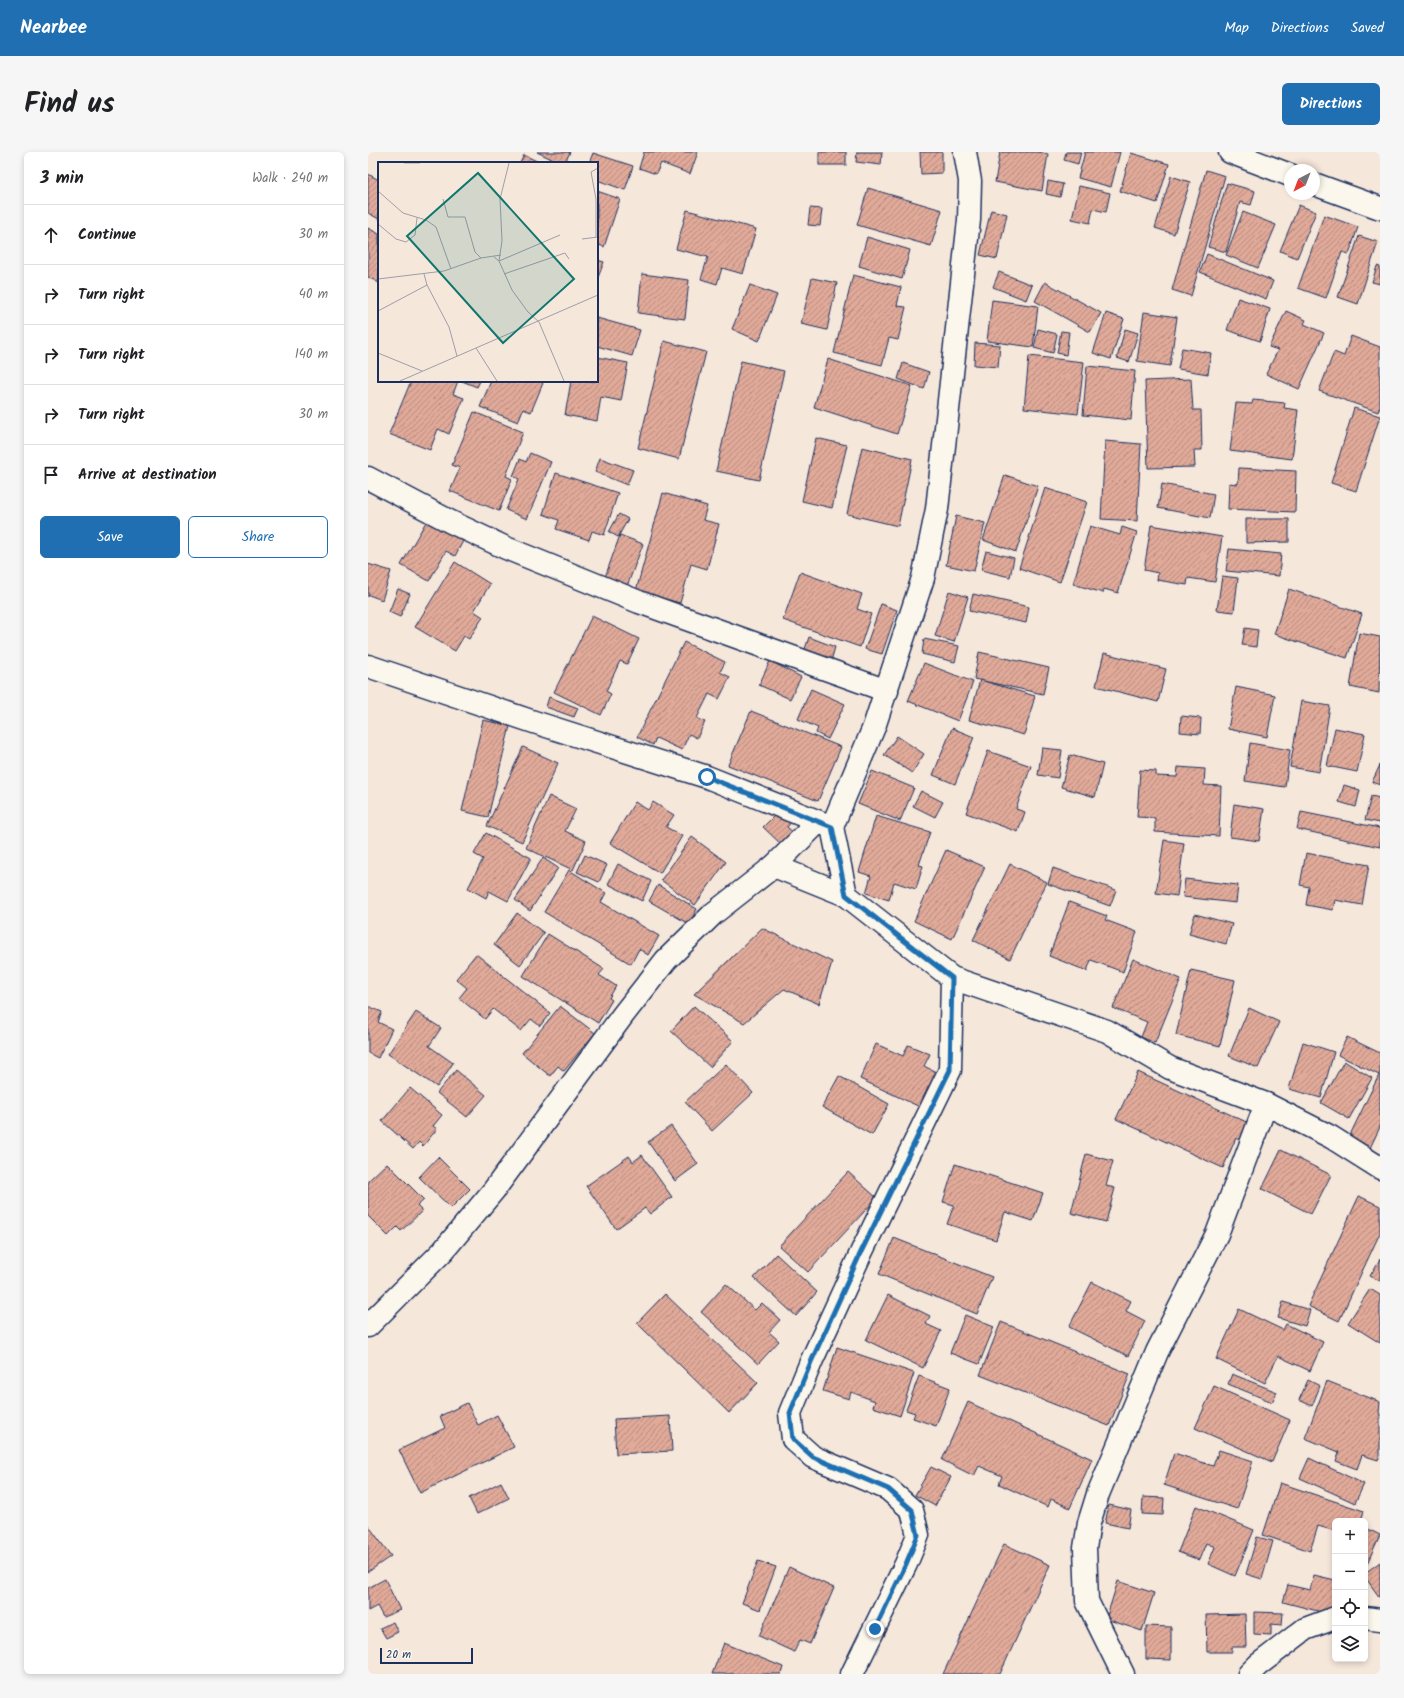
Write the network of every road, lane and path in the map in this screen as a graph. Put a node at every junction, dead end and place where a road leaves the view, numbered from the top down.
1 (965, 152) edge
2 (1230, 152) edge
3 (1284, 173) edge
4 (1320, 186) edge
5 (1380, 208) edge
6 (368, 478) edge
7 (368, 666) edge
8 (887, 691) junction
9 (832, 827) junction
10 (774, 866) junction
11 (846, 895) junction
12 (952, 978) junction
13 (1266, 1104) junction
14 (1380, 1168) edge
15 (368, 1326) edge
16 (1368, 1618) edge
17 (1332, 1619) edge
18 (1380, 1620) edge
19 (852, 1674) edge
20 (1123, 1674) edge
21 (1249, 1674) edge

1 - 8 street
2 - 3 street
4 - 5 street
6 - 8 street
7 - 9 street
8 - 9 street
9 - 10 street
9 - 11 street
10 - 11 street
10 - 15 street
11 - 12 street
12 - 13 street
12 - 19 street
13 - 14 street
13 - 20 street
16 - 18 street
17 - 21 street

